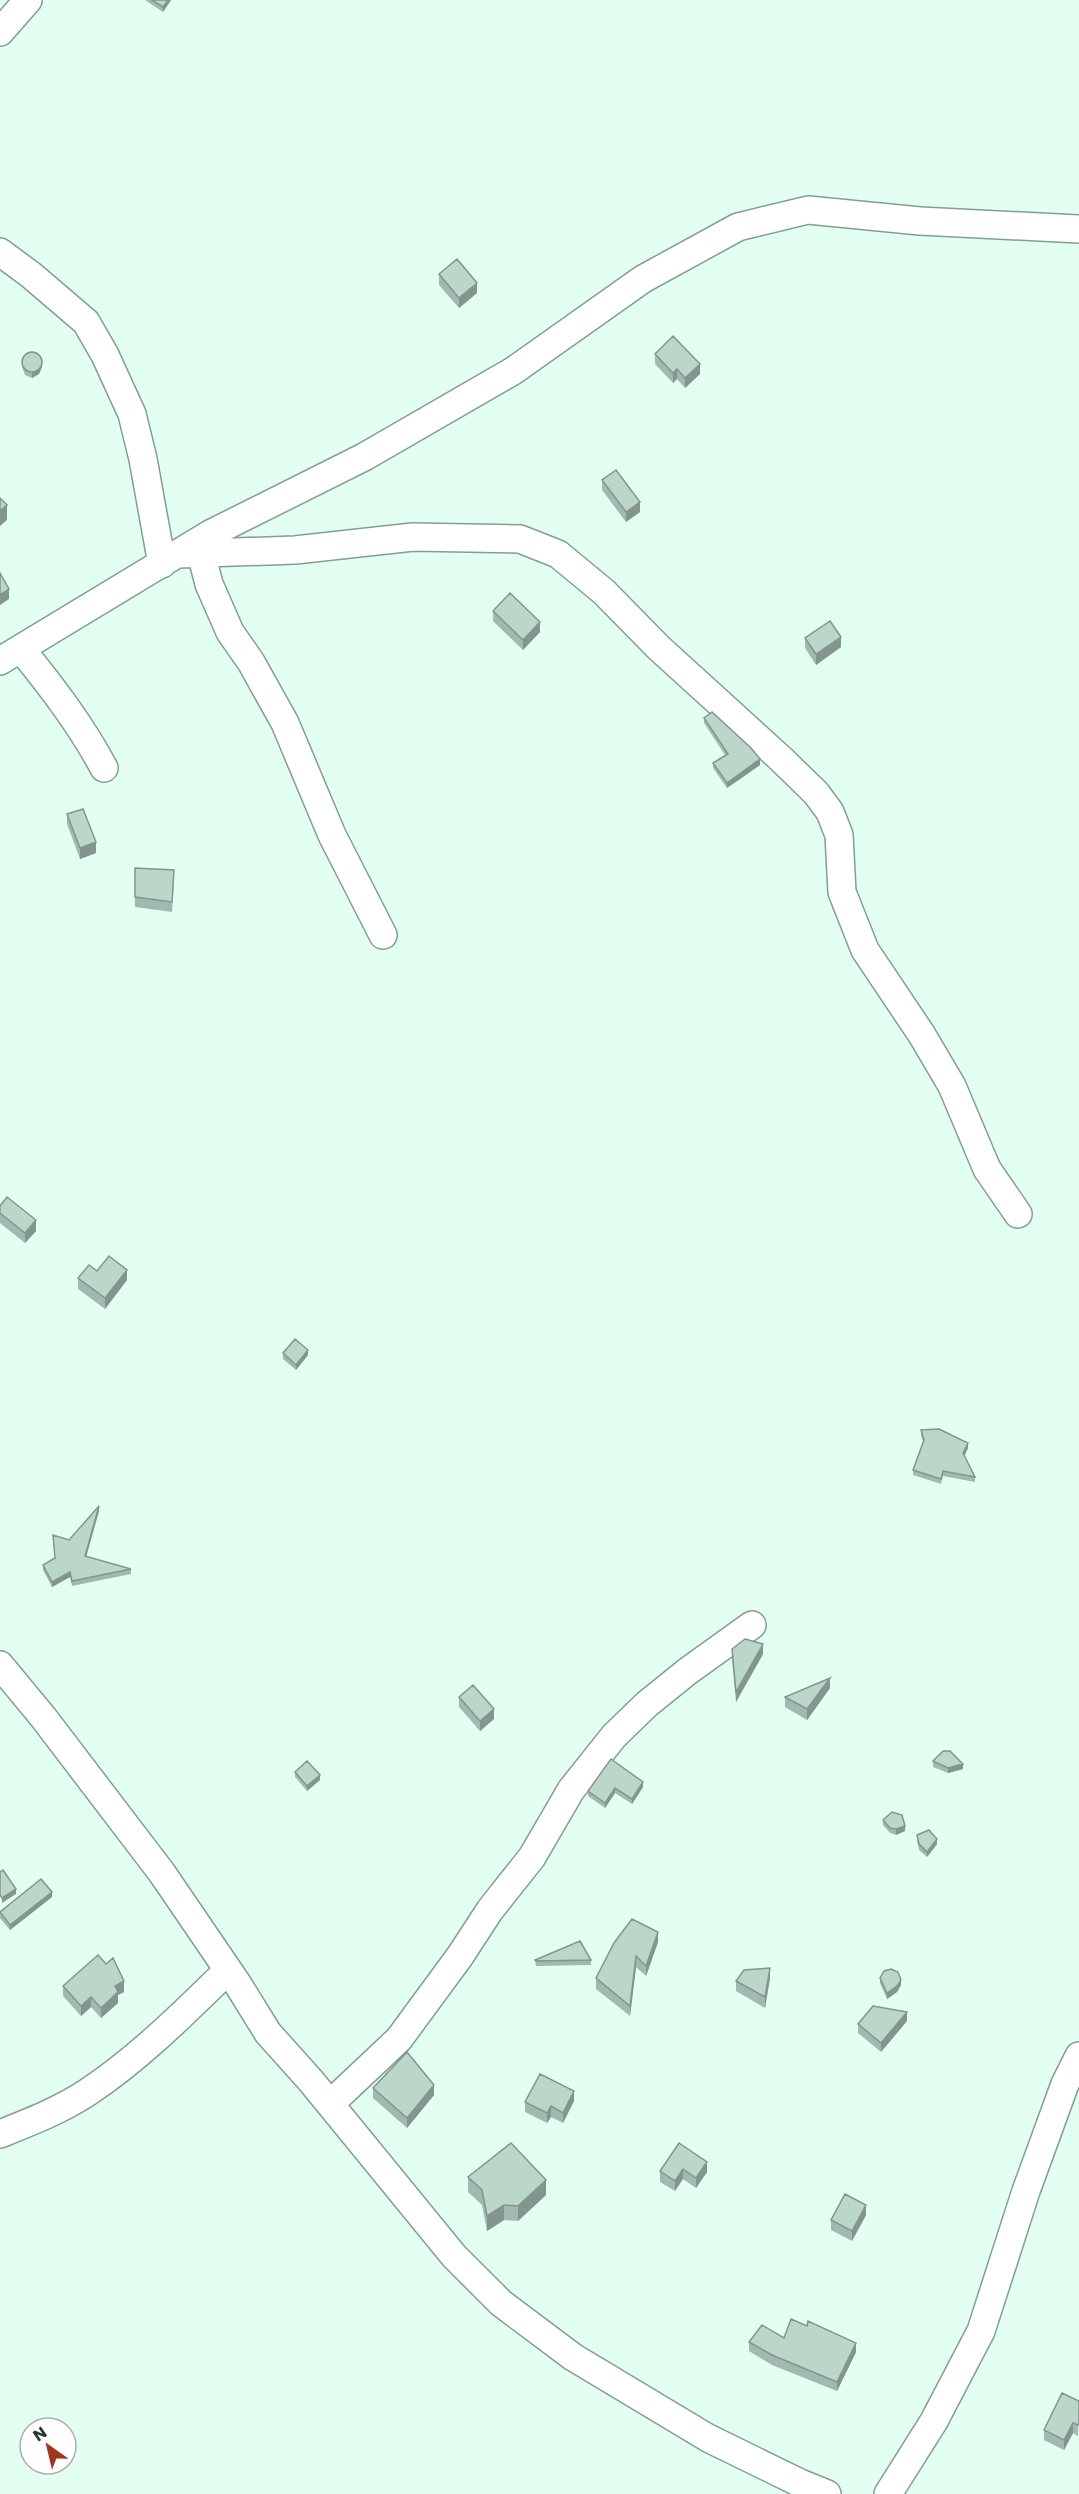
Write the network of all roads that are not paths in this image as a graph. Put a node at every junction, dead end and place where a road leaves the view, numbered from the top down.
1 (28, 0) edge
2 (0, 32) edge
3 (1079, 228) edge
4 (0, 252) edge
5 (180, 557) junction
6 (11, 655) edge
7 (104, 768) dead end
8 (383, 935) dead end
9 (1018, 1214) dead end
10 (752, 1625) dead end
11 (0, 1665) edge
12 (228, 1970) junction
13 (1079, 2056) edge
14 (330, 2104) junction
15 (0, 2134) edge
16 (785, 2486) edge
17 (827, 2494) edge
18 (888, 2494) edge

1 - 2 street
3 - 5 street
4 - 5 street
5 - 6 street
5 - 8 street
5 - 9 street
6 - 7 street
10 - 14 street
11 - 12 street
12 - 14 street
12 - 15 street
13 - 18 street
14 - 16 street
16 - 17 street

